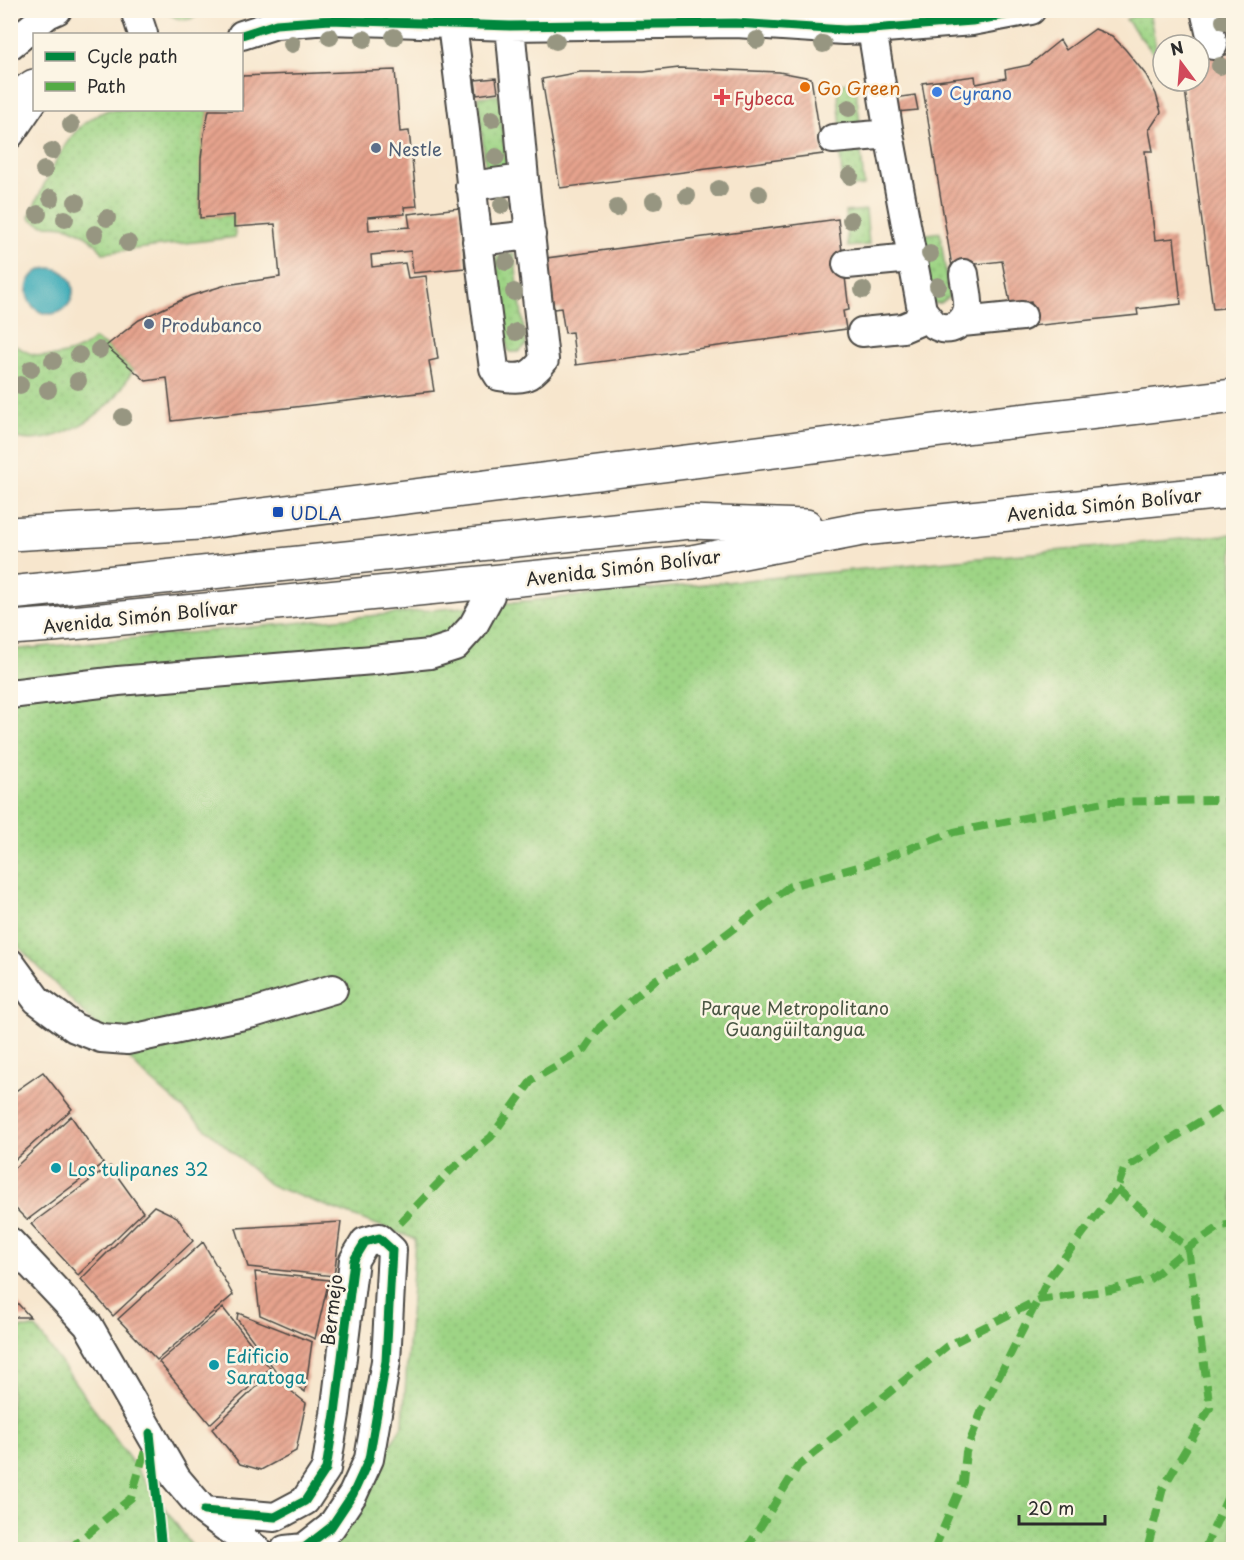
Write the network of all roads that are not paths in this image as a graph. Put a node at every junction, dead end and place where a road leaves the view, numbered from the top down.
1 (57, 10) edge
2 (135, 10) edge
3 (242, 10) edge
4 (1031, 10) edge
5 (1205, 10) edge
6 (452, 25) junction
7 (510, 26) junction
8 (872, 29) junction
9 (144, 33) edge
10 (235, 33) edge
11 (243, 35) edge
12 (10, 45) edge
13 (1214, 45) dead end
14 (33, 87) edge
15 (33, 100) edge
16 (10, 106) edge
17 (10, 134) edge
18 (889, 134) junction
19 (833, 139) dead end
20 (524, 179) junction
21 (470, 186) junction
22 (531, 235) junction
23 (477, 241) junction
24 (912, 258) junction
25 (847, 264) dead end
26 (964, 274) dead end
27 (922, 310) junction
28 (1022, 315) dead end
29 (962, 322) junction
30 (862, 332) dead end
31 (1233, 396) edge
32 (1233, 491) edge
33 (10, 519) edge
34 (862, 529) junction
35 (58, 532) junction
36 (10, 534) edge
37 (493, 581) junction
38 (10, 593) edge
39 (10, 628) edge
40 (10, 694) edge
41 (10, 963) edge
42 (333, 989) dead end
43 (10, 1242) edge
44 (204, 1511) junction
45 (256, 1550) edge
46 (285, 1550) edge

1 - 12 street
2 - 9 street
3 - 10 street
4 - 8 street
5 - 13 street
6 - 7 street
6 - 11 street
6 - 21 street
7 - 8 street
7 - 20 street
8 - 18 street
14 - 16 main road
15 - 17 street
18 - 19 street
18 - 24 street
20 - 21 street
20 - 22 street
21 - 23 street
22 - 23 street
22 - 23 street
24 - 25 street
24 - 27 street
26 - 29 street
27 - 29 street
27 - 30 street
28 - 29 street
31 - 35 main road
32 - 34 main road, Avenida Simón Bolívar
33 - 35 main road
34 - 37 main road, Avenida Simón Bolívar
34 - 38 main road
35 - 36 main road
37 - 39 main road, Avenida Simón Bolívar
37 - 40 street
41 - 42 street
43 - 44 street
44 - 45 street
44 - 46 street, Bermejo

